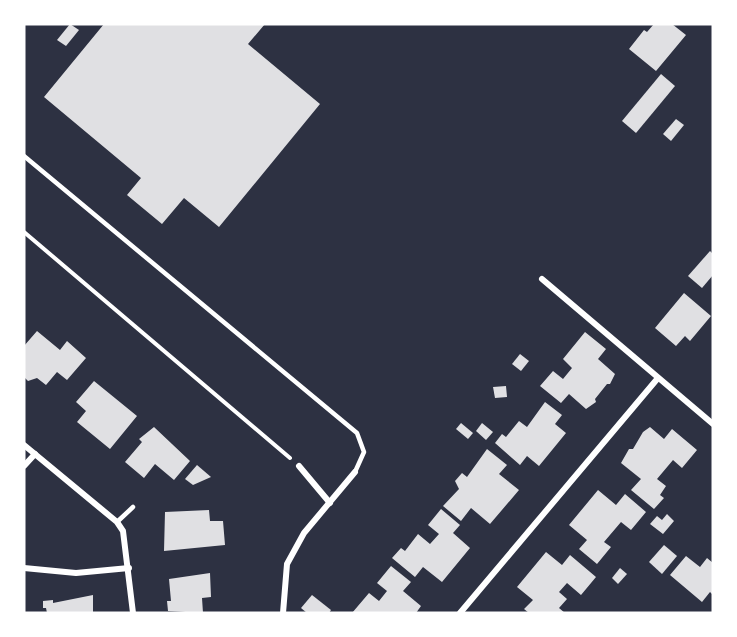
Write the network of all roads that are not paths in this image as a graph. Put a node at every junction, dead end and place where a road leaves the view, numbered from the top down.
1 (24, 156) edge
2 (542, 279) dead end
3 (658, 378) junction
4 (713, 424) edge
5 (24, 445) edge
6 (35, 454) junction
7 (24, 466) edge
8 (299, 466) road end
9 (354, 472) joint
10 (330, 503) junction
11 (133, 507) dead end
12 (117, 522) junction
13 (24, 568) edge
14 (129, 568) junction
15 (133, 613) edge
16 (284, 613) edge
17 (460, 613) edge

1 - 9 lane
2 - 3 street
3 - 4 street
3 - 17 street
5 - 6 street
6 - 7 street
6 - 12 street
8 - 10 street
9 - 10 street
10 - 16 street
11 - 12 lane
12 - 14 street
13 - 14 street
14 - 15 street

